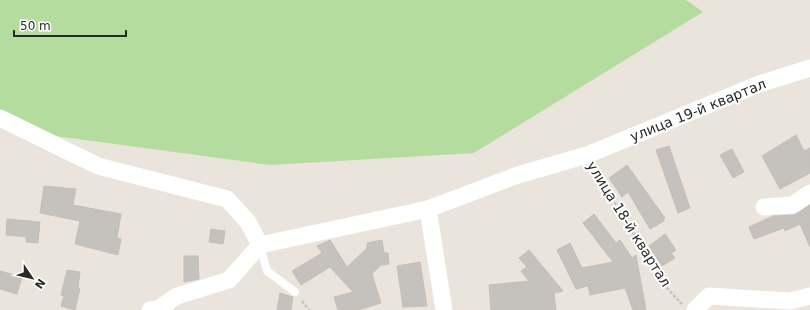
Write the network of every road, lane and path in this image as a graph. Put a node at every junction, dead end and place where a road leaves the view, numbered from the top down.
1 (810, 68) edge
2 (0, 118) edge
3 (586, 155) junction
4 (810, 193) edge
5 (764, 208) dead end
6 (428, 209) junction
7 (260, 245) junction
8 (295, 292) dead end
9 (810, 296) edge
10 (150, 310) edge
11 (444, 310) edge
12 (687, 310) edge
13 (695, 310) edge

1 - 3 street, улица 19-й квартал
2 - 7 street
3 - 6 street, улица 18-й квартал
3 - 12 path, улица 18-й квартал
4 - 5 street
6 - 7 street, улица 18-й квартал
6 - 11 street
7 - 8 lane
7 - 10 street
9 - 13 street

